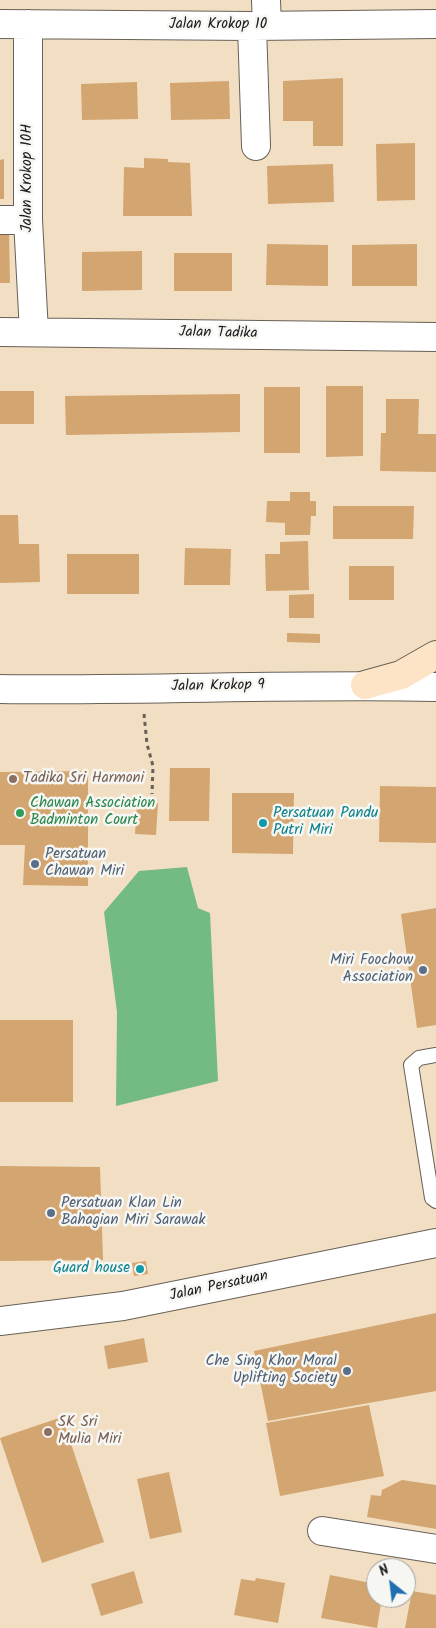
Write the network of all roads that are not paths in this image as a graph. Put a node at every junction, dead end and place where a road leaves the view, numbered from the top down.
1 (262, 17) edge
2 (0, 24) edge
3 (28, 24) junction
4 (436, 24) edge
5 (256, 146) dead end
6 (0, 220) edge
7 (28, 220) junction
8 (0, 332) edge
9 (34, 332) junction
10 (436, 338) edge
11 (436, 655) edge
12 (365, 685) junction
13 (436, 687) edge
14 (0, 689) edge
15 (436, 1056) edge
16 (436, 1201) edge
17 (436, 1243) edge
18 (0, 1321) edge
19 (322, 1531) dead end
20 (436, 1549) edge

1 - 3 street, Jalan Krokop 10
1 - 4 street, Jalan Krokop 10
1 - 5 street
2 - 3 street, Jalan Krokop 10
3 - 7 street, Jalan Krokop 10H
6 - 7 street
7 - 9 street, Jalan Krokop 10H
8 - 9 street, Jalan Tadika
9 - 10 street, Jalan Tadika
11 - 12 street
12 - 13 street, Jalan Krokop 9
12 - 14 street, Jalan Krokop 9
15 - 16 lane
17 - 18 street, Jalan Persatuan
19 - 20 street

